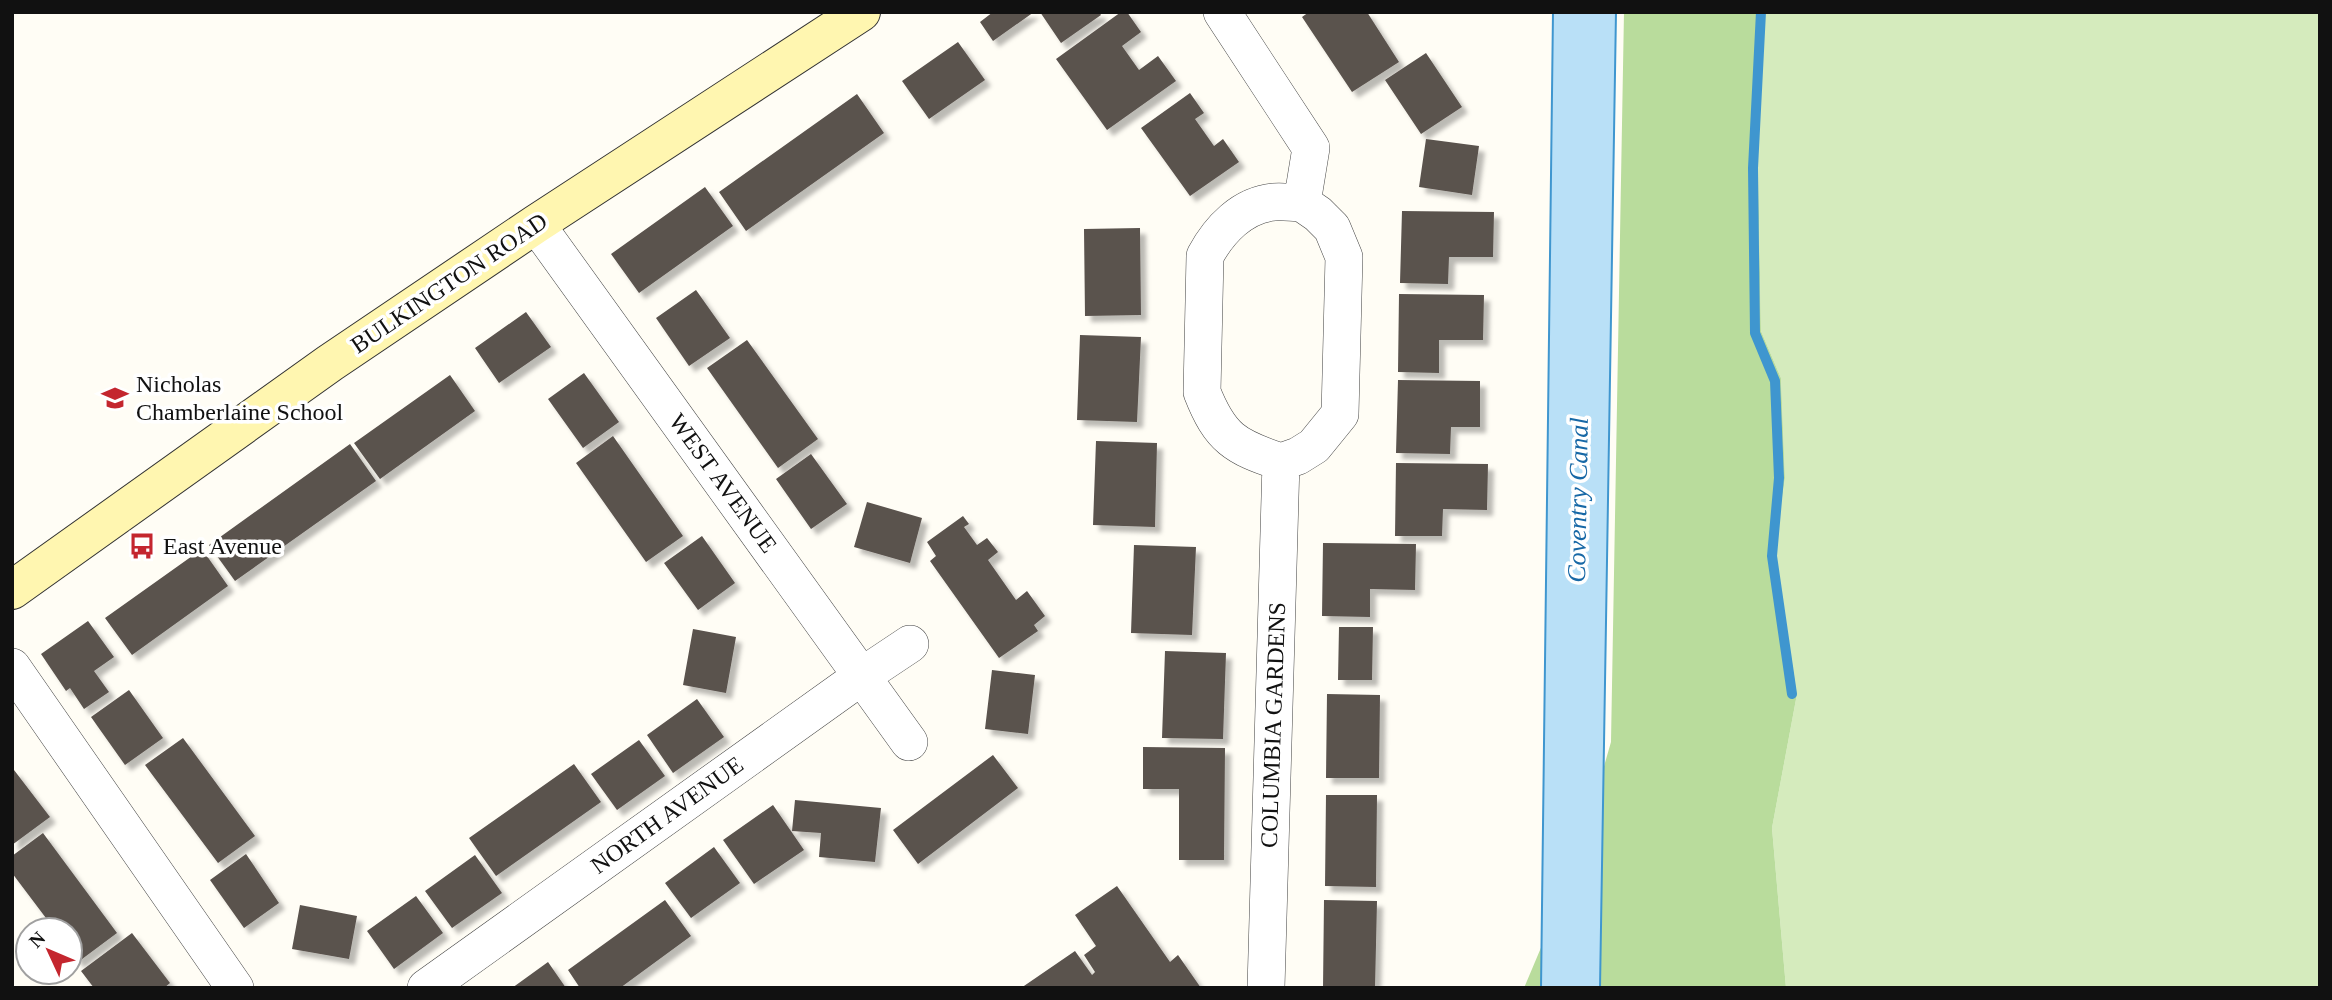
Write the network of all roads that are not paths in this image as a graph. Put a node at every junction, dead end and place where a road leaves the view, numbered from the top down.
1 (861, 12) edge
2 (1222, 12) edge
3 (1302, 203) junction
4 (536, 224) junction
5 (1281, 463) junction
6 (12, 590) edge
7 (910, 644) dead end
8 (12, 667) edge
9 (862, 676) junction
10 (909, 742) dead end
11 (235, 988) edge
12 (426, 988) edge
13 (1265, 988) edge

1 - 4 main road, BULKINGTON ROAD
2 - 3 street
3 - 5 street
3 - 5 street
4 - 6 main road, BULKINGTON ROAD
4 - 9 street, WEST AVENUE
5 - 13 street, COLUMBIA GARDENS
7 - 9 street, NORTH AVENUE
8 - 11 street
9 - 10 street, WEST AVENUE
9 - 12 street, NORTH AVENUE

